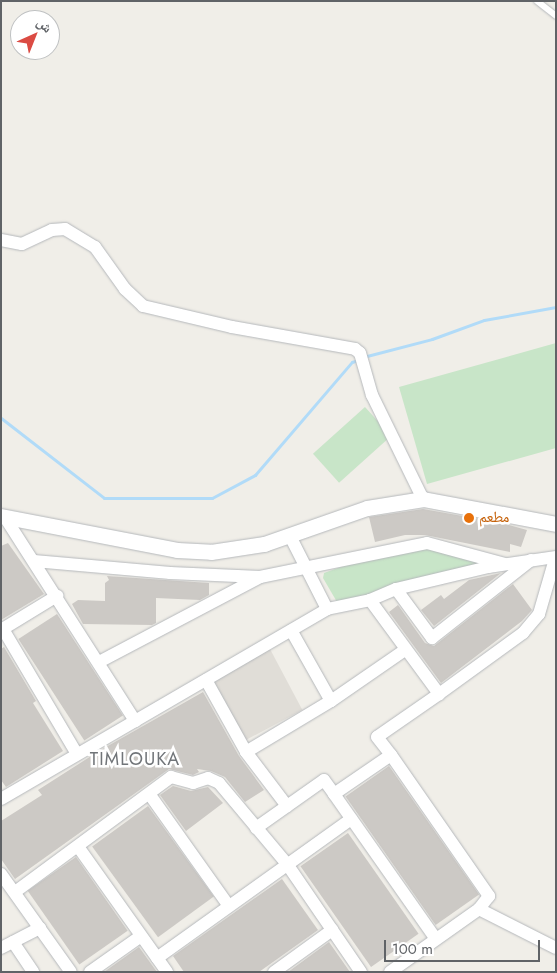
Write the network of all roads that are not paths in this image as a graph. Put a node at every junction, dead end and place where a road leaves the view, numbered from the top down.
1 (537, 1) edge
2 (556, 16) edge
3 (1, 240) edge
4 (423, 499) junction
5 (4, 517) edge
6 (556, 524) edge
7 (290, 536) junction
8 (534, 558) junction
9 (555, 558) edge
10 (34, 561) junction
11 (505, 564) junction
12 (306, 569) junction
13 (260, 577) junction
14 (396, 588) junction
15 (56, 596) junction
16 (370, 600) junction
17 (327, 609) junction
18 (2, 629) edge
19 (290, 630) junction
20 (405, 650) junction
21 (98, 662) junction
22 (206, 680) junction
23 (439, 694) junction
24 (331, 702) junction
25 (135, 721) junction
26 (246, 752) junction
27 (78, 754) junction
28 (391, 755) junction
29 (334, 794) junction
30 (150, 795) junction
31 (3, 796) edge
32 (287, 806) junction
33 (351, 818) junction
34 (256, 828) junction
35 (79, 848) junction
36 (287, 864) junction
37 (1, 874) edge
38 (15, 892) junction
39 (229, 906) junction
40 (479, 908) junction
41 (40, 928) junction
42 (332, 930) junction
43 (142, 936) junction
44 (436, 939) junction
45 (13, 942) junction
46 (1, 948) edge
47 (556, 948) edge
48 (157, 958) junction
49 (33, 972) edge
50 (72, 972) edge
51 (90, 972) edge
52 (167, 972) edge
53 (274, 972) edge
54 (361, 972) edge
55 (390, 972) edge

1 - 2 lane
3 - 4 street
4 - 6 street
4 - 7 street
5 - 7 street
5 - 10 street
7 - 12 street
8 - 9 street
8 - 11 street
8 - 14 street
9 - 23 street
10 - 13 street
10 - 15 street
11 - 12 street
11 - 14 street
12 - 13 street
12 - 17 street
13 - 21 street
14 - 16 street
15 - 18 street
15 - 21 street
16 - 17 street
16 - 20 street
17 - 19 street
18 - 27 street
19 - 22 street
19 - 24 street
20 - 23 street
20 - 24 street
21 - 25 street
22 - 25 street
22 - 26 street
23 - 28 street
24 - 26 street
25 - 27 street
26 - 32 street
27 - 31 street
28 - 29 street
28 - 40 street
29 - 32 street
29 - 33 street
30 - 34 street
30 - 35 street
30 - 39 street
32 - 34 street
33 - 36 street
33 - 44 street
34 - 36 street
35 - 38 street
35 - 43 street
36 - 39 street
36 - 42 street
37 - 38 street
38 - 41 street
39 - 48 street
40 - 44 street
40 - 47 street
41 - 45 street
41 - 50 street
42 - 53 street
42 - 54 street
43 - 48 street
43 - 51 street
44 - 55 street
45 - 46 street
45 - 49 street
48 - 52 street

